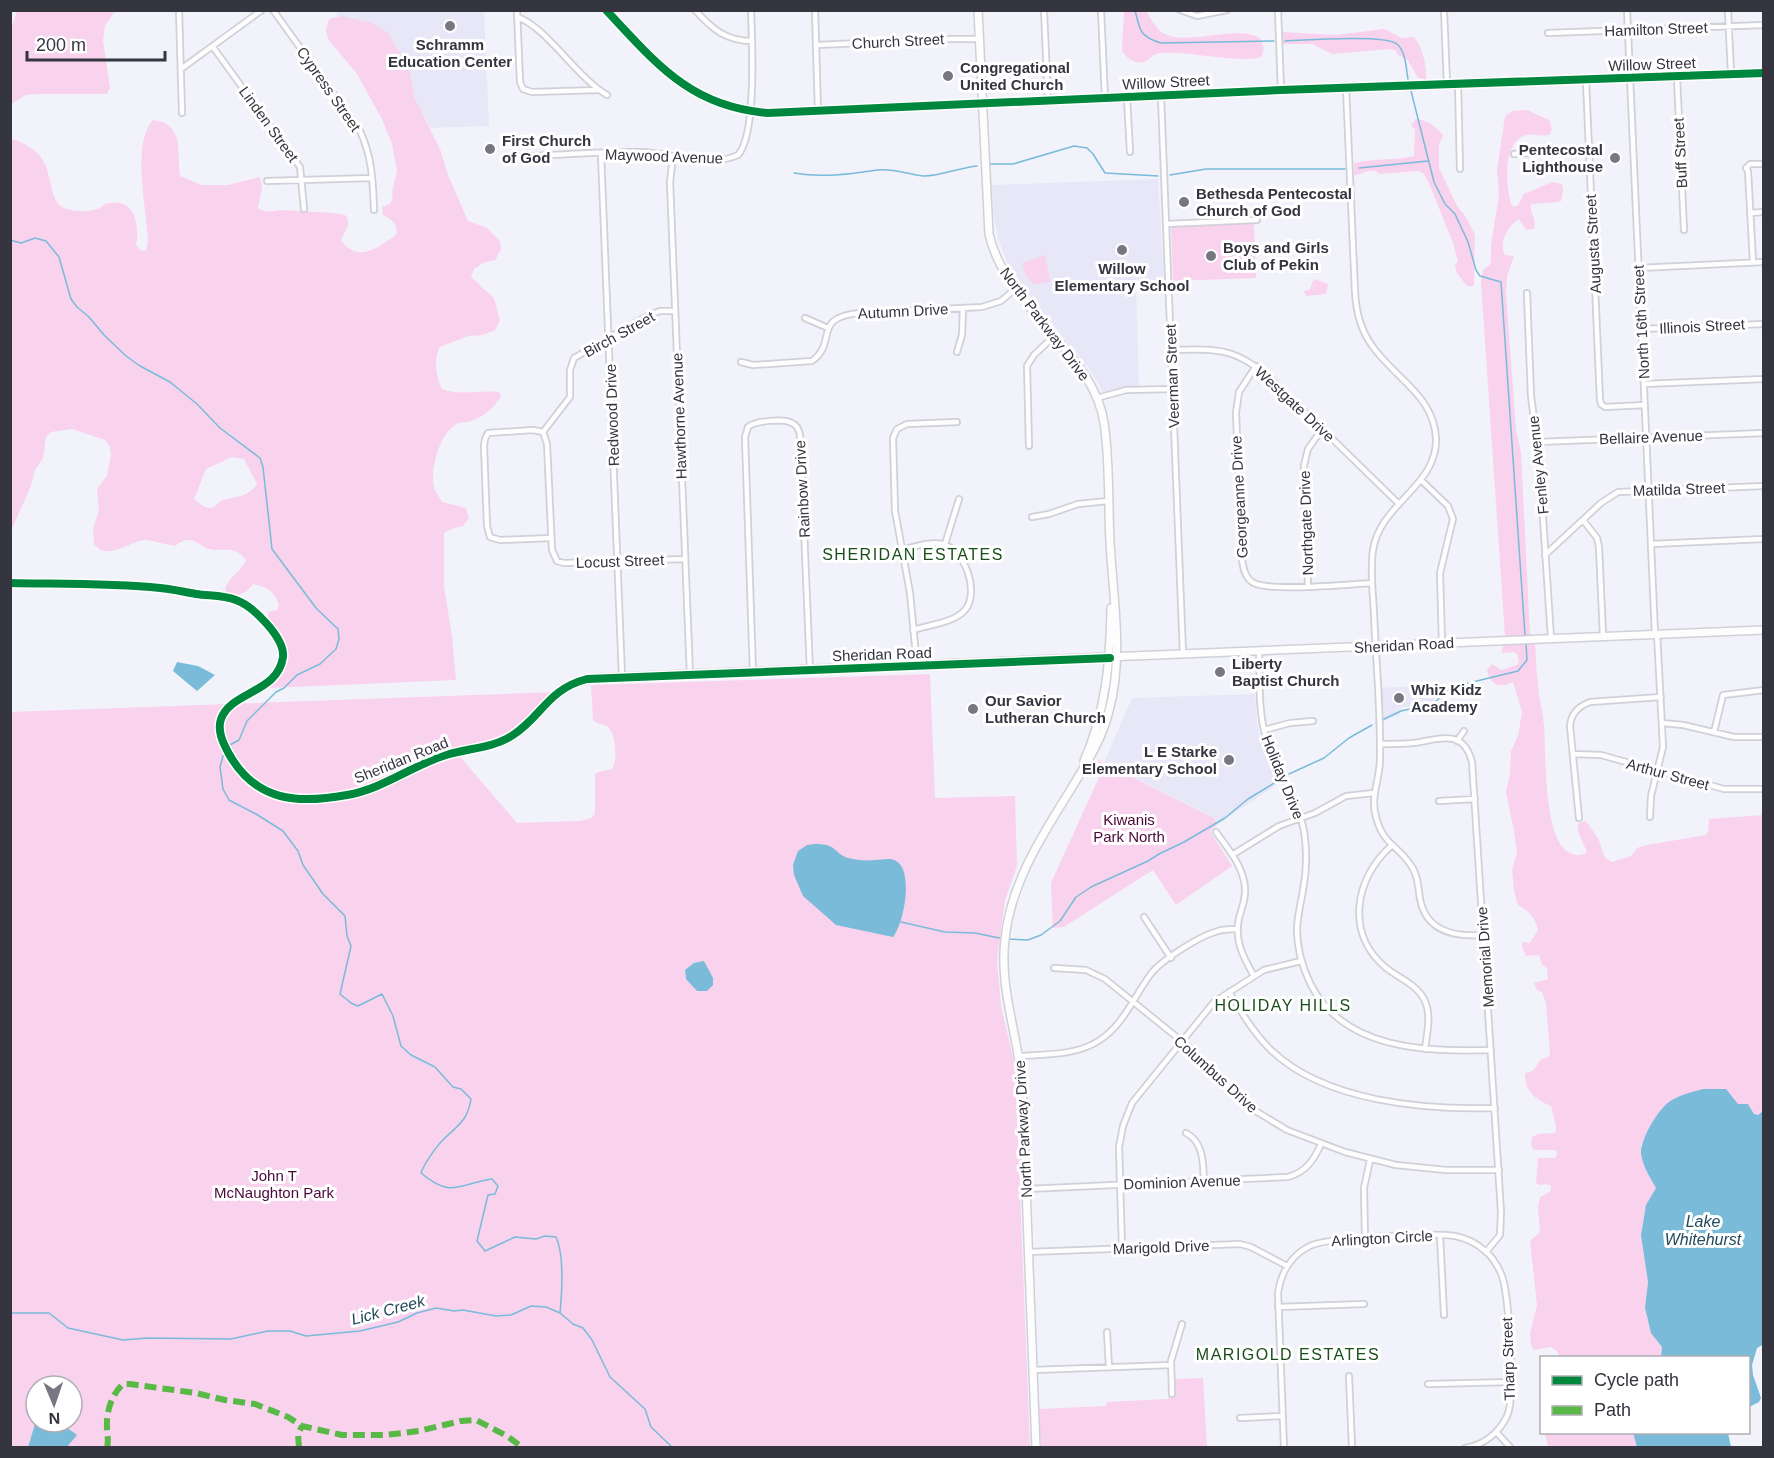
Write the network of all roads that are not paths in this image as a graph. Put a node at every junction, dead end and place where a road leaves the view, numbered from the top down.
1 (179, 10) edge
2 (262, 10) edge
3 (273, 10) edge
4 (517, 10) edge
5 (606, 10) edge
6 (695, 10) edge
7 (751, 10) edge
8 (816, 10) edge
9 (978, 10) edge
10 (1044, 10) edge
11 (1101, 10) edge
12 (1180, 10) edge
13 (1227, 10) edge
14 (1278, 10) edge
15 (1444, 10) edge
16 (1627, 10) edge
17 (1728, 10) edge
18 (518, 17) junction
19 (1764, 25) edge
20 (1729, 27) junction
21 (1628, 31) junction
22 (1548, 33) dead end
23 (979, 39) junction
24 (752, 41) junction
25 (817, 45) junction
26 (213, 47) junction
27 (181, 69) junction
28 (1764, 73) edge
29 (1731, 74) junction
30 (1677, 77) junction
31 (1630, 79) junction
32 (1586, 81) junction
33 (1458, 83) junction
34 (1447, 84) junction
35 (1346, 88) junction
36 (598, 90) junction
37 (1281, 90) junction
38 (607, 95) dead end
39 (1161, 97) junction
40 (1127, 98) junction
41 (1105, 99) junction
42 (1048, 101) junction
43 (982, 104) junction
44 (750, 111) junction
45 (818, 111) junction
46 (183, 112) dead end
47 (1589, 151) junction
48 (1130, 152) dead end
49 (601, 154) junction
50 (1514, 154) dead end
51 (673, 156) junction
52 (515, 157) dead end
53 (1764, 164) edge
54 (1460, 169) dead end
55 (372, 178) junction
56 (303, 179) junction
57 (267, 181) dead end
58 (304, 209) dead end
59 (374, 210) dead end
60 (1764, 212) edge
61 (1750, 213) junction
62 (1257, 220) dead end
63 (1166, 224) junction
64 (1684, 230) dead end
65 (1753, 262) junction
66 (1764, 262) edge
67 (1639, 268) junction
68 (1015, 289) junction
69 (1527, 293) dead end
70 (963, 308) junction
71 (675, 311) junction
72 (805, 318) dead end
73 (1764, 324) edge
74 (828, 328) junction
75 (1641, 329) junction
76 (609, 337) junction
77 (1053, 337) junction
78 (1172, 350) junction
79 (957, 352) dead end
80 (741, 362) dead end
81 (1256, 366) junction
82 (1764, 379) edge
83 (1644, 384) junction
84 (1173, 389) junction
85 (1097, 398) junction
86 (1645, 405) junction
87 (957, 422) dead end
88 (1322, 429) junction
89 (543, 432) junction
90 (1764, 433) edge
91 (1646, 437) junction
92 (1538, 442) junction
93 (1029, 446) dead end
94 (1421, 480) junction
95 (1764, 486) edge
96 (1648, 491) junction
97 (959, 499) dead end
98 (1108, 501) junction
99 (1398, 504) junction
100 (1032, 517) dead end
101 (1583, 520) junction
102 (551, 538) junction
103 (1764, 539) edge
104 (945, 544) junction
105 (1651, 544) junction
106 (901, 550) junction
107 (1545, 555) junction
108 (685, 559) junction
109 (618, 561) junction
110 (1251, 581) junction
111 (10, 583) edge
112 (1372, 583) junction
113 (1246, 586) dead end
114 (1308, 586) junction
115 (913, 630) junction
116 (1764, 630) edge
117 (1656, 634) junction
118 (1603, 636) junction
119 (1551, 638) junction
120 (1114, 642) junction
121 (1442, 644) junction
122 (1375, 647) junction
123 (1259, 652) junction
124 (1183, 655) junction
125 (1135, 657) junction
126 (1114, 658) junction
127 (1091, 659) junction
128 (917, 666) junction
129 (810, 670) junction
130 (753, 673) junction
131 (690, 675) junction
132 (1112, 676) junction
133 (622, 677) junction
134 (1764, 690) edge
135 (1661, 697) junction
136 (1313, 721) dead end
137 (1662, 723) junction
138 (1264, 730) junction
139 (1464, 731) dead end
140 (1714, 732) junction
141 (1764, 737) edge
142 (1457, 741) junction
143 (1380, 744) junction
144 (1573, 754) junction
145 (1658, 772) junction
146 (1764, 789) edge
147 (1374, 793) junction
148 (1475, 799) junction
149 (1439, 801) dead end
150 (1650, 817) dead end
151 (1301, 818) junction
152 (1579, 818) dead end
153 (1215, 832) dead end
154 (1391, 846) junction
155 (1232, 855) junction
156 (1144, 917) dead end
157 (1237, 929) junction
158 (1484, 935) junction
159 (1171, 957) junction
160 (1301, 961) junction
161 (1054, 968) dead end
162 (1254, 976) junction
163 (1229, 992) junction
164 (1134, 1003) junction
165 (1181, 1041) junction
166 (1425, 1049) junction
167 (1491, 1050) junction
168 (1019, 1056) junction
169 (1495, 1108) junction
170 (1186, 1133) dead end
171 (1321, 1144) junction
172 (1370, 1160) junction
173 (1499, 1170) junction
174 (1204, 1181) junction
175 (1120, 1185) junction
176 (1027, 1189) junction
177 (1440, 1236) junction
178 (1365, 1238) junction
179 (1122, 1248) junction
180 (1029, 1252) junction
181 (1486, 1252) junction
182 (1287, 1266) junction
183 (1364, 1304) dead end
184 (1278, 1307) junction
185 (1444, 1315) dead end
186 (1182, 1324) dead end
187 (1107, 1332) dead end
188 (1171, 1365) junction
189 (1109, 1367) junction
190 (1034, 1370) junction
191 (1349, 1376) dead end
192 (1511, 1382) junction
193 (1428, 1384) dead end
194 (1172, 1394) dead end
195 (1282, 1416) junction
196 (1240, 1418) dead end
197 (1496, 1432) junction
198 (1036, 1448) edge
199 (1284, 1448) edge
200 (1352, 1448) edge
201 (1465, 1448) edge
202 (1511, 1448) edge

1 - 27 street
2 - 26 street
3 - 55 street, Cypress Street
4 - 18 street
5 - 44 street, Willow Street
6 - 24 street
7 - 24 street, Maywood Avenue
8 - 25 street
9 - 23 street, North Parkway Drive
10 - 42 street
11 - 41 street
12 - 13 street
14 - 37 street
15 - 34 street
16 - 21 street, North 16th Street
17 - 20 street
18 - 36 street
18 - 36 street
19 - 20 street, Hamilton Street
20 - 21 street, Hamilton Street
20 - 29 street
21 - 22 street, Hamilton Street
21 - 31 street, North 16th Street
23 - 25 street, Church Street
23 - 43 street, North Parkway Drive
24 - 44 street, Maywood Avenue
25 - 45 street
26 - 27 street
26 - 56 street, Linden Street
27 - 46 street
28 - 29 street, Willow Street
29 - 30 street, Willow Street
30 - 31 street, Willow Street
30 - 64 street, Buff Street
31 - 32 street, Willow Street
31 - 67 street, North 16th Street
32 - 33 street, Willow Street
32 - 47 street, Augusta Street
33 - 34 street, Willow Street
33 - 54 street
34 - 35 street, Willow Street
35 - 37 street, Willow Street
35 - 94 street
36 - 38 street
37 - 39 street, Willow Street
39 - 40 street, Willow Street
39 - 63 street, Veerman Street
40 - 41 street, Willow Street
40 - 48 street
41 - 42 street, Willow Street
42 - 43 street, Willow Street
43 - 45 street, Willow Street
43 - 68 street, North Parkway Drive
44 - 45 street, Willow Street
44 - 51 street, Maywood Avenue
47 - 50 street
47 - 86 street, Augusta Street
49 - 51 street, Maywood Avenue
49 - 52 street, Maywood Avenue
49 - 76 street, Redwood Drive
51 - 71 street, Hawthorne Avenue
53 - 61 street
55 - 56 street
55 - 59 street, Cypress Street
56 - 57 street
56 - 58 street, Linden Street
60 - 61 street
61 - 65 street
62 - 63 street
63 - 78 street, Veerman Street
65 - 66 street
65 - 67 street
67 - 75 street, North 16th Street
68 - 70 street, Autumn Drive
68 - 77 street, North Parkway Drive
69 - 92 street, Fenley Avenue
70 - 74 street, Autumn Drive
70 - 79 street
71 - 76 street, Birch Street
71 - 108 street, Hawthorne Avenue
72 - 74 street
73 - 75 street, Illinois Street
74 - 80 street
75 - 83 street, North 16th Street
76 - 89 street, Birch Street
76 - 109 street, Redwood Drive
77 - 85 street, North Parkway Drive
77 - 93 street
78 - 81 street, Westgate Drive
78 - 84 street, Veerman Street
81 - 88 street, Westgate Drive
81 - 110 street, Georgeanne Drive
82 - 83 street
83 - 86 street, North 16th Street
84 - 85 street
84 - 124 street, Veerman Street
85 - 98 street, North Parkway Drive
86 - 91 street, North 16th Street
87 - 106 street
88 - 99 street, Westgate Drive
88 - 114 street, Northgate Drive
89 - 102 street
89 - 102 street
90 - 91 street, Bellaire Avenue
91 - 92 street, Bellaire Avenue
91 - 96 street, North 16th Street
92 - 107 street, Fenley Avenue
94 - 99 street
94 - 121 street
95 - 96 street, Matilda Street
96 - 101 street, Matilda Street
96 - 105 street, North 16th Street
97 - 104 street
98 - 100 street
98 - 120 street, North Parkway Drive
99 - 112 street
101 - 107 street, Matilda Street
101 - 118 street
102 - 109 street, Locust Street
103 - 105 street
104 - 106 street
104 - 115 street
105 - 117 street, North 16th Street
106 - 115 street
107 - 119 street, Fenley Avenue
108 - 109 street, Locust Street
108 - 131 street, Hawthorne Avenue
109 - 133 street, Redwood Drive
110 - 113 street
110 - 114 street
111 - 133 street, Sheridan Road
112 - 114 street
112 - 122 street
115 - 128 street
116 - 117 street, Sheridan Road
117 - 118 street, Sheridan Road
117 - 135 street, North 16th Street
118 - 119 street, Sheridan Road
119 - 121 street, Sheridan Road
120 - 125 street
120 - 126 street, North Parkway Drive
120 - 127 street
121 - 122 street, Sheridan Road
122 - 123 street, Sheridan Road
122 - 143 street
123 - 124 street, Sheridan Road
123 - 138 street, Holiday Drive
124 - 125 street, Sheridan Road
125 - 126 street, Sheridan Road
125 - 132 street
126 - 127 street, Sheridan Road
126 - 132 street, North Parkway Drive
127 - 128 street, Sheridan Road
127 - 132 street
128 - 129 street, Sheridan Road
129 - 130 street, Sheridan Road
129 - 130 street, Rainbow Drive
130 - 131 street, Sheridan Road
131 - 133 street, Sheridan Road
132 - 168 street, North Parkway Drive
134 - 140 street
135 - 137 street, North 16th Street
135 - 144 street
136 - 138 street
137 - 140 street
137 - 145 street, North 16th Street
138 - 151 street, Holiday Drive
139 - 142 street
140 - 141 street
142 - 143 street
142 - 148 street, Memorial Drive
143 - 147 street
144 - 145 street, Arthur Street
144 - 152 street
145 - 146 street, Arthur Street
145 - 150 street, North 16th Street
147 - 151 street
147 - 154 street
148 - 149 street
148 - 158 street, Memorial Drive
151 - 155 street
151 - 160 street, Holiday Drive
153 - 155 street
154 - 158 street
154 - 166 street
155 - 157 street
156 - 159 street
157 - 159 street
157 - 162 street
158 - 167 street, Memorial Drive
159 - 164 street
160 - 162 street
160 - 166 street, Holiday Drive
161 - 164 street, Columbus Drive
162 - 163 street
163 - 165 street
163 - 169 street
164 - 165 street, Columbus Drive
164 - 168 street
165 - 171 street, Columbus Drive
165 - 175 street
166 - 167 street, Holiday Drive
167 - 169 street, Memorial Drive
168 - 176 street, North Parkway Drive
169 - 173 street, Memorial Drive
170 - 174 street
171 - 172 street, Columbus Drive
171 - 174 street, Dominion Avenue
172 - 173 street, Columbus Drive
172 - 178 street
173 - 181 street, Memorial Drive
174 - 175 street, Dominion Avenue
175 - 176 street, Dominion Avenue
175 - 179 street
176 - 180 street, North Parkway Drive
177 - 178 street, Arlington Circle
177 - 181 street, Arlington Circle
177 - 185 street
178 - 182 street, Arlington Circle
179 - 180 street, Marigold Drive
179 - 182 street, Marigold Drive
180 - 190 street, North Parkway Drive
181 - 192 street, Tharp Street
182 - 184 street
183 - 184 street
184 - 195 street
186 - 188 street
187 - 189 street
188 - 189 street
188 - 194 street
189 - 190 street
190 - 198 street, North Parkway Drive
191 - 200 street
192 - 193 street
192 - 197 street, Tharp Street
195 - 196 street
195 - 199 street
197 - 201 street
197 - 202 street

